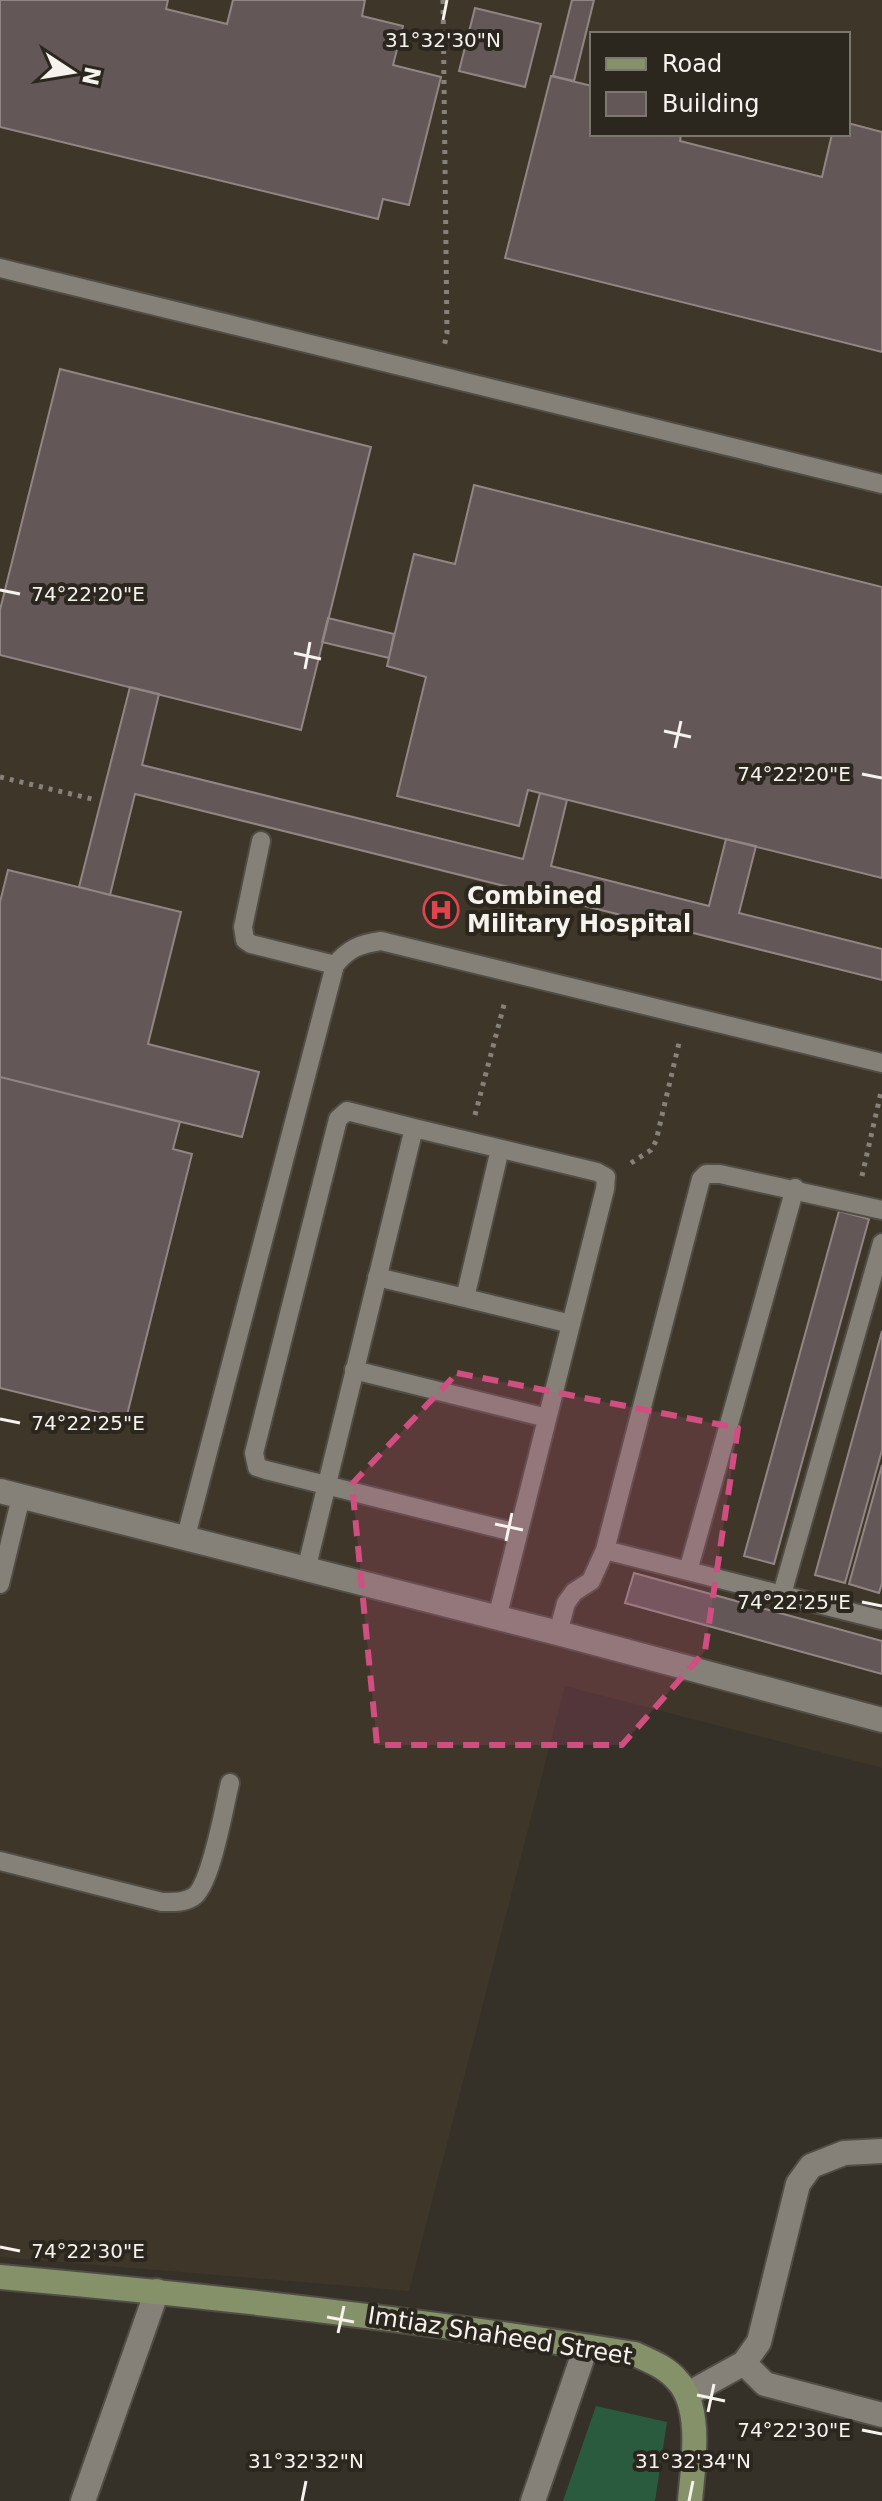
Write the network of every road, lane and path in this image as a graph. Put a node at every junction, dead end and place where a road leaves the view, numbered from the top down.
1 (443, 0) edge
2 (0, 268) edge
3 (438, 375) junction
4 (882, 484) edge
5 (0, 777) edge
6 (92, 799) dead end
7 (261, 841) dead end
8 (335, 965) junction
9 (513, 973) junction
10 (686, 1015) junction
11 (882, 1063) edge
12 (882, 1085) edge
13 (414, 1128) junction
14 (468, 1141) junction
15 (500, 1149) junction
16 (606, 1177) junction
17 (795, 1188) junction
18 (856, 1204) junction
19 (882, 1210) edge
20 (882, 1243) edge
21 (377, 1277) junction
22 (465, 1298) junction
23 (571, 1324) junction
24 (354, 1370) junction
25 (547, 1418) junction
26 (326, 1485) junction
27 (10, 1494) edge
28 (517, 1533) junction
29 (185, 1540) junction
30 (605, 1550) junction
31 (306, 1570) junction
32 (688, 1571) junction
33 (0, 1584) edge
34 (782, 1594) junction
35 (497, 1618) junction
36 (882, 1620) edge
37 (558, 1633) junction
38 (882, 1720) edge
39 (230, 1783) dead end
40 (0, 1861) edge
41 (882, 2151) edge
42 (0, 2277) edge
43 (157, 2291) junction
44 (586, 2347) junction
45 (744, 2363) junction
46 (688, 2394) junction
47 (882, 2415) edge
48 (83, 2501) edge
49 (533, 2501) edge
50 (690, 2501) edge

1 - 3 path
2 - 3 lane
3 - 4 lane
5 - 6 path
7 - 8 lane
8 - 9 lane
8 - 29 lane
9 - 10 lane
9 - 14 path
10 - 11 lane
10 - 16 path
12 - 18 path
13 - 14 lane
13 - 21 lane
13 - 26 lane
14 - 15 lane
15 - 16 lane
15 - 22 lane
16 - 23 lane
17 - 18 lane
17 - 30 lane
17 - 32 lane
18 - 19 lane
20 - 34 lane
21 - 22 lane
21 - 24 lane
22 - 23 lane
23 - 25 lane
24 - 25 lane
24 - 26 lane
25 - 28 lane
26 - 28 lane
26 - 31 lane
27 - 29 street
27 - 33 lane
28 - 35 lane
29 - 31 street
30 - 32 lane
30 - 37 lane
31 - 35 street
32 - 34 lane
34 - 36 lane
35 - 37 street
37 - 38 street
39 - 40 lane
41 - 45 street
42 - 43 street, Imtiaz Shaheed Street
43 - 44 street, Imtiaz Shaheed Street
43 - 48 street
44 - 46 street, Imtiaz Shaheed Street
44 - 49 street
45 - 46 street
45 - 47 street
46 - 50 street

